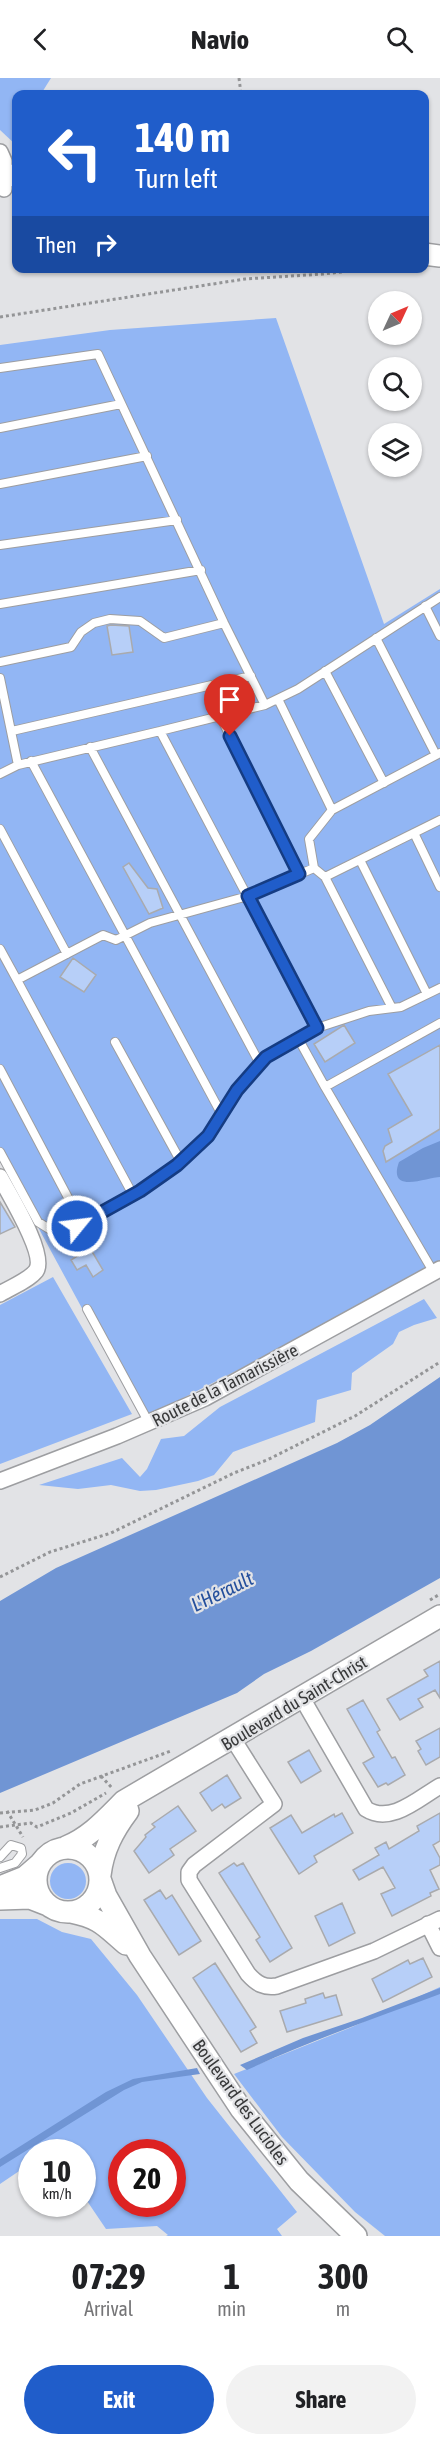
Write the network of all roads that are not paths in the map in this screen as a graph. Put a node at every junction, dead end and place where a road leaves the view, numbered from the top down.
1 (0, 152) edge
2 (7, 182) edge
3 (0, 368) edge
4 (122, 404) junction
5 (0, 428) edge
6 (147, 456) junction
7 (0, 484) edge
8 (177, 520) junction
9 (0, 545) edge
10 (201, 570) junction
11 (440, 597) edge
12 (0, 604) edge
13 (425, 606) junction
14 (224, 623) junction
15 (440, 636) edge
16 (376, 638) junction
17 (0, 662) edge
18 (325, 671) junction
19 (251, 676) junction
20 (0, 678) edge
21 (278, 699) junction
22 (265, 705) junction
23 (220, 716) junction
24 (12, 731) junction
25 (160, 731) junction
26 (90, 747) junction
27 (438, 754) edge
28 (31, 761) junction
29 (18, 765) junction
30 (0, 774) edge
31 (384, 783) junction
32 (332, 810) junction
33 (440, 820) edge
34 (0, 828) edge
35 (414, 833) junction
36 (360, 860) junction
37 (314, 868) junction
38 (299, 874) junction
39 (325, 877) junction
40 (440, 887) edge
41 (248, 896) junction
42 (180, 916) junction
43 (124, 936) junction
44 (0, 949) edge
45 (67, 954) junction
46 (17, 980) junction
47 (440, 988) edge
48 (428, 994) junction
49 (392, 1008) junction
50 (440, 1023) edge
51 (317, 1028) junction
52 (299, 1040) junction
53 (115, 1042) dead end
54 (260, 1064) junction
55 (0, 1069) edge
56 (325, 1087) junction
57 (222, 1115) junction
58 (0, 1152) edge
59 (181, 1162) junction
60 (0, 1177) edge
61 (133, 1195) junction
62 (82, 1224) junction
63 (437, 1271) edge
64 (0, 1294) edge
65 (87, 1310) dead end
66 (149, 1423) junction
67 (0, 1481) edge
68 (432, 1610) edge
69 (303, 1698) junction
70 (233, 1739) junction
71 (440, 1786) edge
72 (146, 1788) junction
73 (66, 1847) junction
74 (0, 1857) edge
75 (40, 1864) junction
76 (0, 1869) edge
77 (100, 1877) junction
78 (0, 1887) edge
79 (0, 1899) edge
80 (48, 1905) junction
81 (71, 1912) junction
82 (434, 1922) edge
83 (440, 1948) edge
84 (140, 1956) junction
85 (356, 2236) edge

1 - 2 street
3 - 4 lane
4 - 5 lane
4 - 6 lane
6 - 7 lane
6 - 8 lane
8 - 9 lane
8 - 10 lane
10 - 12 lane
10 - 14 lane
11 - 13 lane
13 - 15 lane
13 - 16 lane
14 - 17 lane
14 - 19 lane
16 - 18 lane
16 - 27 lane
18 - 21 lane
18 - 31 lane
19 - 22 lane
19 - 24 lane
20 - 24 lane
21 - 22 lane
21 - 32 lane
22 - 23 lane
23 - 25 lane
23 - 38 lane
24 - 29 lane
25 - 26 lane
25 - 41 lane
26 - 28 lane
26 - 42 lane
27 - 31 lane
28 - 29 lane
28 - 43 lane
29 - 30 lane
31 - 32 lane
32 - 37 lane
33 - 35 lane
34 - 45 lane
35 - 36 lane
35 - 40 lane
36 - 39 lane
36 - 48 lane
37 - 38 lane
37 - 39 lane
38 - 41 lane
39 - 49 lane
41 - 42 lane
41 - 51 lane
42 - 43 lane
42 - 54 lane
43 - 45 lane
43 - 57 lane
44 - 46 lane
45 - 46 lane
46 - 61 lane
47 - 48 lane
48 - 49 lane
49 - 51 lane
50 - 56 lane
51 - 52 lane
52 - 54 lane
52 - 56 lane
53 - 59 lane
54 - 57 lane
55 - 62 lane
56 - 63 lane
57 - 59 lane
58 - 62 lane
59 - 61 lane
60 - 64 street
61 - 62 lane
63 - 66 street, Route de la Tamarissière
65 - 66 lane
66 - 67 street, Route de la Tamarissière
68 - 69 street, Boulevard du Saint-Christ
69 - 70 street, Boulevard du Saint-Christ
69 - 71 street
70 - 72 street, Boulevard du Saint-Christ
70 - 82 street
72 - 73 street, Boulevard du Saint-Christ
72 - 77 street, Boulevard du Saint-Christ
73 - 75 street
73 - 77 street
74 - 76 lane
75 - 78 street
75 - 80 street
77 - 81 street
77 - 84 street, Boulevard des Lucioles
79 - 80 street
80 - 81 street
81 - 84 street, Boulevard des Lucioles
82 - 83 street
84 - 85 street, Boulevard des Lucioles

